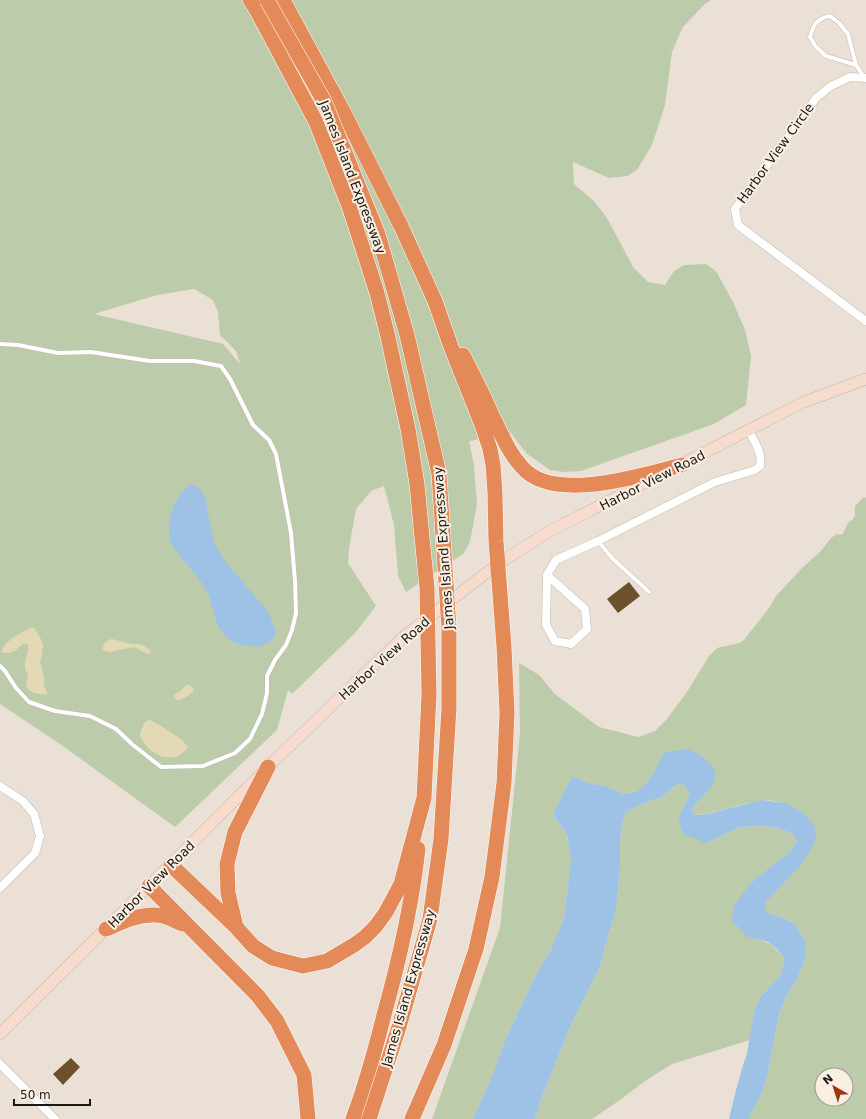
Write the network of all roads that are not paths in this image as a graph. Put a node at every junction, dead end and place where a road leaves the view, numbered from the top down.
1 (250, 0) edge
2 (267, 0) edge
3 (283, 0) edge
4 (856, 65) junction
5 (866, 78) edge
6 (435, 301) junction
7 (866, 321) edge
8 (0, 344) edge
9 (866, 379) edge
10 (749, 431) junction
11 (682, 465) junction
12 (598, 541) junction
13 (498, 564) junction
14 (547, 574) junction
15 (649, 592) dead end
16 (0, 666) edge
17 (268, 768) junction
18 (0, 786) edge
19 (424, 798) junction
20 (171, 865) junction
21 (149, 886) junction
22 (0, 888) edge
23 (236, 927) junction
24 (106, 929) junction
25 (191, 929) junction
26 (0, 1034) edge
27 (0, 1064) edge
28 (55, 1119) edge
29 (308, 1119) edge
30 (353, 1119) edge
31 (369, 1119) edge
32 (412, 1119) edge

1 - 19 highway, James Island Expressway, bridge
2 - 31 highway, James Island Expressway, bridge
3 - 6 highway
4 - 4 lane
4 - 5 lane
5 - 7 street, Harbor View Circle
6 - 11 highway
6 - 13 highway
8 - 16 lane
9 - 10 main road, Harbor View Road
10 - 11 main road, Harbor View Road
10 - 12 street
11 - 13 main road, Harbor View Road
12 - 14 street
12 - 15 lane
13 - 17 main road, Harbor View Road
13 - 32 highway
14 - 14 street
17 - 20 main road, Harbor View Road
17 - 23 highway
18 - 22 street
19 - 23 highway
19 - 30 highway, James Island Expressway
20 - 21 main road, Harbor View Road
20 - 23 highway
21 - 24 main road, Harbor View Road
21 - 25 highway
24 - 25 highway
24 - 26 main road, Harbor View Road
25 - 29 highway
27 - 28 street

